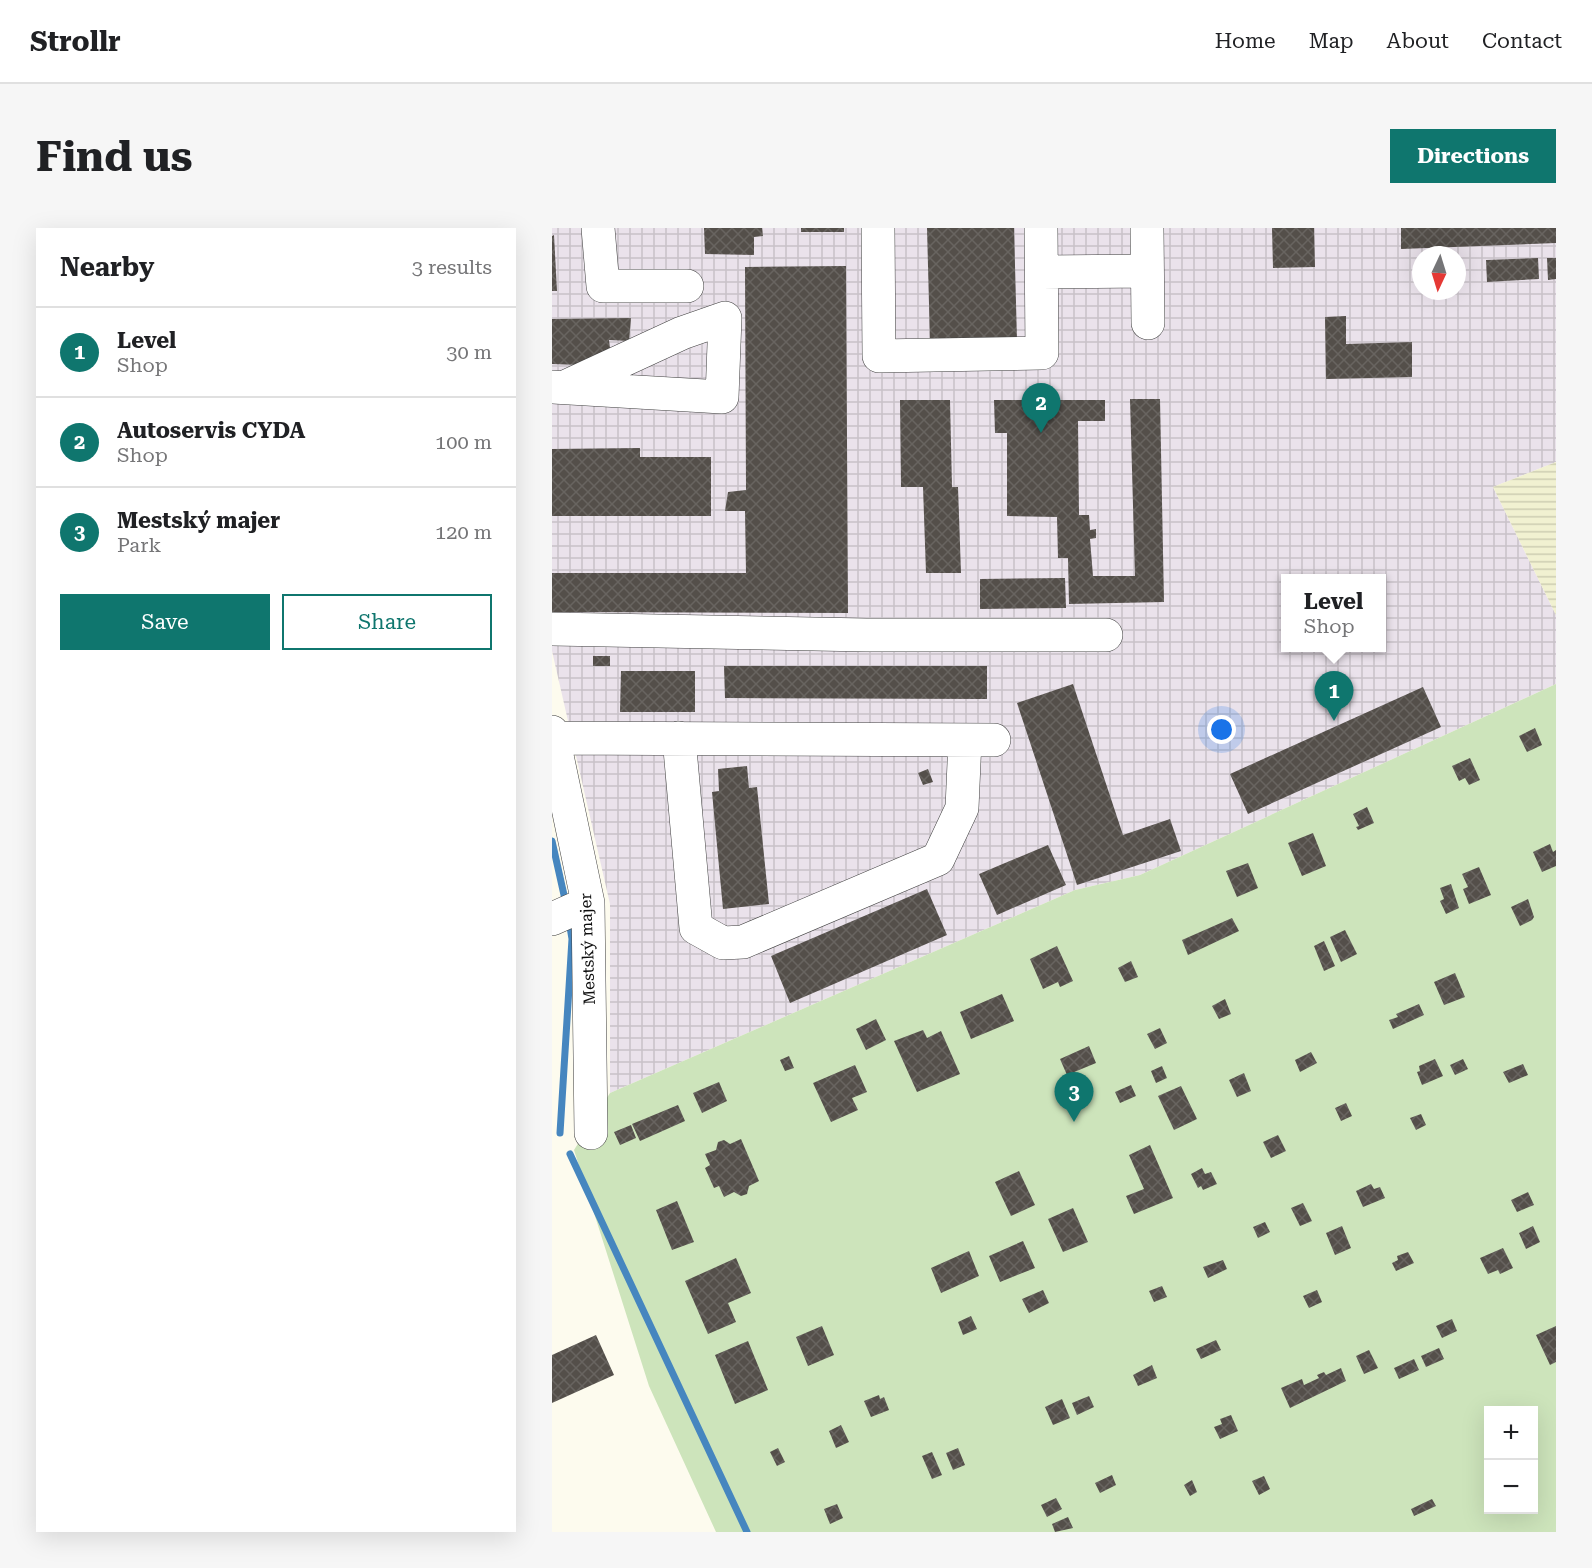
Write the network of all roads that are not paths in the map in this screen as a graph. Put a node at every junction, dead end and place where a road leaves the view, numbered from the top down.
1 (598, 228) edge
2 (878, 228) edge
3 (1041, 228) edge
4 (1147, 229) edge
5 (1042, 272) junction
6 (1147, 272) junction
7 (687, 286) dead end
8 (1148, 322) dead end
9 (552, 629) edge
10 (1106, 635) dead end
11 (553, 735) edge
12 (678, 738) junction
13 (588, 903) junction
14 (552, 919) edge
15 (591, 1133) dead end

1 - 7 street
2 - 5 street
3 - 5 street
4 - 6 street
5 - 6 street
6 - 8 street
9 - 10 street
11 - 12 street
11 - 13 street, Mestský majer
12 - 12 street
13 - 14 street
13 - 15 street, Mestský majer

